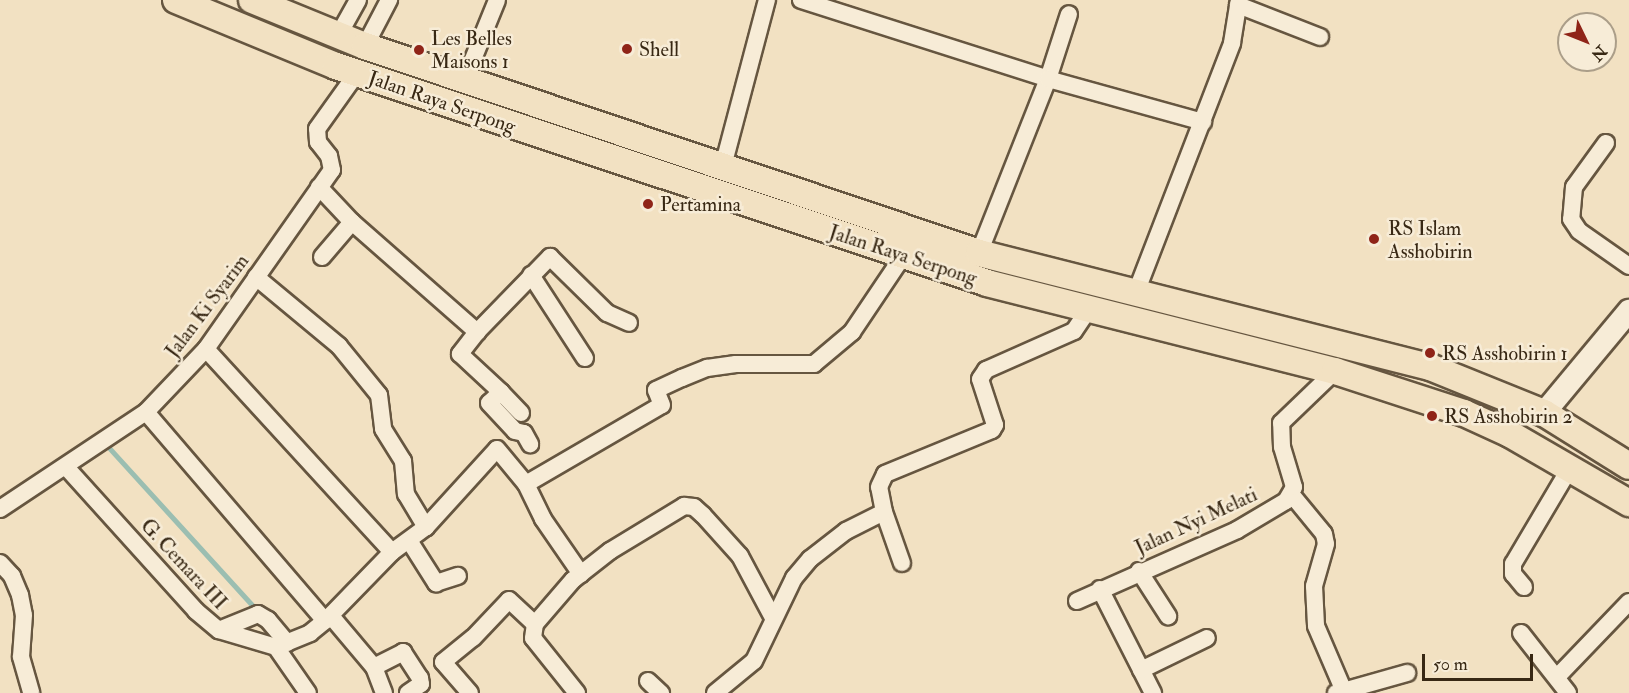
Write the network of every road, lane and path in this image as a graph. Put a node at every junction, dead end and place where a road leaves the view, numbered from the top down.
1 (176, 0) edge
2 (252, 0) edge
3 (348, 0) edge
4 (357, 0) edge
5 (389, 0) edge
6 (497, 0) edge
7 (767, 0) edge
8 (801, 0) edge
9 (1239, 2) edge
10 (279, 12) junction
11 (1069, 14) dead end
12 (334, 34) junction
13 (1320, 37) dead end
14 (266, 38) junction
15 (365, 46) junction
16 (357, 73) junction
17 (1048, 79) junction
18 (465, 80) junction
19 (1203, 122) junction
20 (1606, 143) dead end
21 (722, 170) junction
22 (319, 187) junction
23 (352, 222) junction
24 (979, 253) junction
25 (903, 256) junction
26 (322, 257) dead end
27 (1629, 266) edge
28 (531, 275) junction
29 (256, 278) junction
30 (1134, 296) junction
31 (1088, 310) junction
32 (1625, 322) edge
33 (629, 323) dead end
34 (477, 332) junction
35 (1316, 338) junction
36 (206, 349) junction
37 (585, 358) dead end
38 (1305, 363) junction
39 (1335, 371) junction
40 (501, 392) junction
41 (146, 412) junction
42 (521, 413) dead end
43 (1544, 413) junction
44 (530, 444) dead end
45 (1629, 466) edge
46 (66, 467) junction
47 (1570, 468) junction
48 (526, 484) junction
49 (1292, 495) junction
50 (1629, 503) edge
51 (0, 509) edge
52 (884, 512) junction
53 (426, 528) junction
54 (410, 542) junction
55 (392, 552) junction
56 (0, 563) edge
57 (902, 563) dead end
58 (1139, 571) junction
59 (581, 574) junction
60 (458, 576) dead end
61 (1524, 587) dead end
62 (1100, 589) junction
63 (1077, 601) dead end
64 (1629, 602) edge
65 (772, 616) junction
66 (1168, 616) dead end
67 (328, 618) junction
68 (535, 624) junction
69 (219, 630) junction
70 (1521, 633) dead end
71 (1207, 638) dead end
72 (281, 645) junction
73 (374, 667) junction
74 (1141, 670) junction
75 (1407, 673) dead end
76 (1557, 677) junction
77 (648, 681) dead end
78 (1340, 691) edge
79 (31, 693) edge
80 (308, 693) edge
81 (384, 693) edge
82 (408, 693) edge
83 (470, 693) edge
84 (577, 693) edge
85 (661, 693) edge
86 (715, 693) edge
87 (1153, 693) edge
88 (1568, 693) edge

1 - 14 main road, Jalan Raya Serpong
2 - 10 main road, Jalan Raya Serpong
3 - 12 street
4 - 12 street
5 - 15 street
6 - 18 street
7 - 21 street
8 - 17 street
9 - 13 street
9 - 19 street
10 - 12 main road, Jalan Raya Serpong
10 - 14 main road
11 - 17 street
12 - 15 main road, Jalan Raya Serpong
14 - 16 main road, Jalan Raya Serpong
15 - 18 main road, Jalan Raya Serpong
16 - 22 street, Jalan Ki Syarim
16 - 25 main road, Jalan Raya Serpong
17 - 19 street
17 - 24 street
18 - 21 main road, Jalan Raya Serpong
19 - 30 street
20 - 27 street
21 - 24 main road, Jalan Raya Serpong
22 - 23 street
22 - 29 street, Jalan Ki Syarim
23 - 26 street
23 - 34 street
24 - 30 main road, Jalan Raya Serpong
25 - 31 main road, Jalan Raya Serpong
25 - 48 street
28 - 33 street
28 - 34 street
28 - 37 street
29 - 36 street, Jalan Ki Syarim
29 - 53 street
30 - 35 main road, Jalan Raya Serpong
31 - 38 main road, Jalan Raya Serpong
31 - 52 street
32 - 43 main road
34 - 40 street
35 - 38 main road
35 - 43 main road, Jalan Raya Serpong
36 - 41 street, Jalan Ki Syarim
36 - 55 street
38 - 39 main road, Jalan Raya Serpong
39 - 47 main road, Jalan Raya Serpong
39 - 49 street
40 - 42 street
40 - 44 street
41 - 46 street, Jalan Ki Syarim
41 - 67 street
43 - 45 main road, Jalan Raya Serpong
46 - 51 street, Jalan Ki Syarim
46 - 69 street, G. Cemara III
47 - 50 main road, Jalan Raya Serpong
47 - 61 street
48 - 53 street
48 - 59 street
49 - 58 street, Jalan Nyi Melati
49 - 78 street
52 - 57 street
52 - 65 street
53 - 54 street
54 - 55 street
54 - 60 street
55 - 67 street
56 - 79 street
58 - 62 street, Jalan Nyi Melati
58 - 66 street
59 - 65 street
59 - 68 street
62 - 63 street, Jalan Nyi Melati
62 - 74 street
64 - 76 street
65 - 86 street
67 - 72 street
67 - 73 street
68 - 83 street
68 - 84 street
69 - 72 street, G. Cemara III
69 - 72 street
70 - 76 street
71 - 74 street
72 - 80 street
73 - 81 street
73 - 82 street
74 - 87 street
75 - 78 street
76 - 88 street
77 - 85 street

